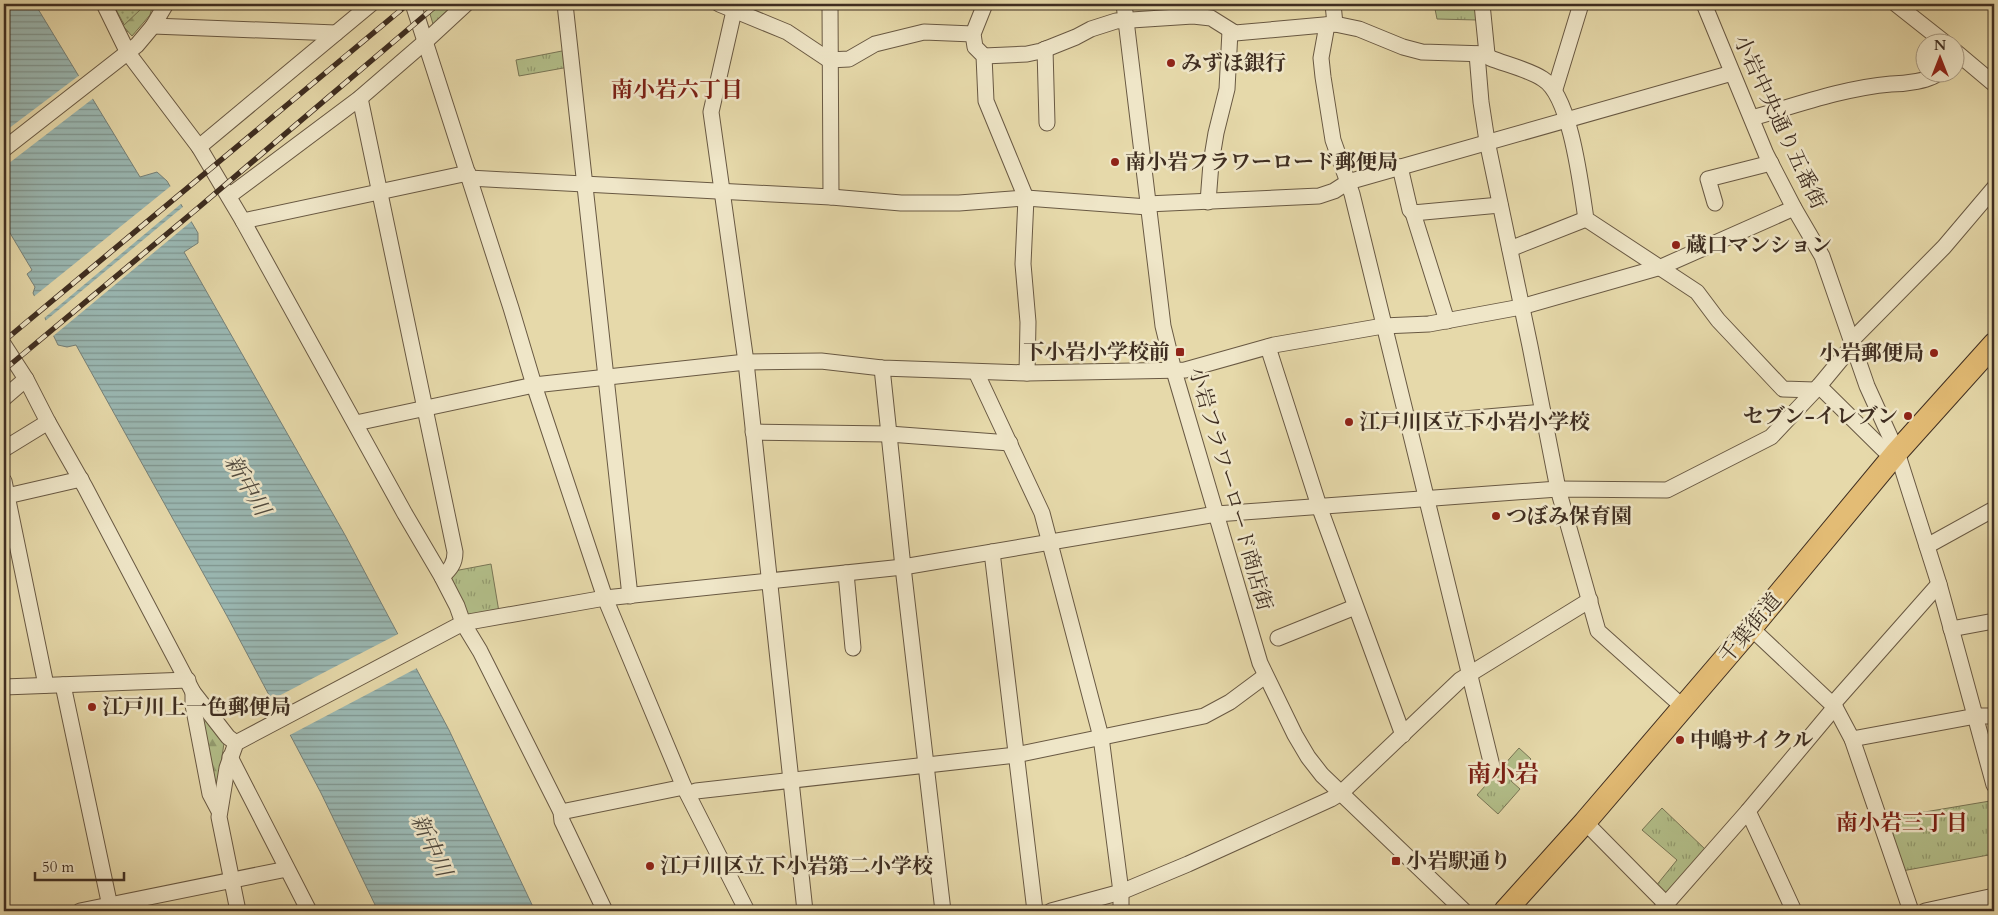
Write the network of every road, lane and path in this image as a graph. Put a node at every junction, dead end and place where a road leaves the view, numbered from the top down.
1 (104, 4) edge
2 (166, 4) edge
3 (371, 4) edge
4 (413, 4) edge
5 (466, 4) edge
6 (565, 4) edge
7 (719, 4) edge
8 (830, 4) edge
9 (984, 4) edge
10 (1124, 4) edge
11 (1333, 4) edge
12 (1482, 4) edge
13 (1581, 4) edge
14 (1704, 4) edge
15 (1896, 4) edge
16 (734, 11) junction
17 (1211, 11) edge
18 (1126, 19) junction
19 (1331, 24) junction
20 (153, 26) junction
21 (1230, 31) junction
22 (1931, 32) edge
23 (336, 33) junction
24 (973, 34) junction
25 (426, 41) junction
26 (1045, 49) junction
27 (128, 53) junction
28 (1482, 54) junction
29 (984, 56) junction
30 (830, 60) junction
31 (1966, 60) edge
32 (1732, 73) junction
33 (1916, 81) edge
34 (1994, 84) edge
35 (1555, 89) junction
36 (360, 98) junction
37 (1752, 118) junction
38 (1566, 119) junction
39 (1047, 123) dead end
40 (1487, 141) junction
41 (199, 147) junction
42 (4, 149) edge
43 (1771, 163) junction
44 (1400, 167) junction
45 (468, 176) junction
46 (1348, 182) junction
47 (584, 183) junction
48 (1994, 188) edge
49 (722, 192) junction
50 (380, 193) junction
51 (229, 196) junction
52 (831, 197) junction
53 (1026, 198) junction
54 (1208, 202) junction
55 (1715, 203) dead end
56 (1147, 205) junction
57 (1500, 205) junction
58 (1794, 208) junction
59 (1413, 213) junction
60 (1586, 219) junction
61 (244, 221) junction
62 (1510, 249) junction
63 (1661, 267) junction
64 (1521, 307) junction
65 (1447, 321) junction
66 (1383, 326) junction
67 (1852, 343) junction
68 (1994, 344) edge
69 (4, 345) edge
70 (1268, 347) junction
71 (746, 362) junction
72 (882, 368) junction
73 (1174, 371) junction
74 (976, 372) junction
75 (1027, 373) junction
76 (607, 378) junction
77 (26, 379) junction
78 (534, 385) junction
79 (1817, 388) junction
80 (4, 398) edge
81 (424, 407) junction
82 (1543, 412) junction
83 (48, 422) junction
84 (356, 423) junction
85 (1407, 424) junction
86 (753, 432) junction
87 (889, 434) junction
88 (1010, 443) junction
89 (4, 449) edge
90 (1897, 452) junction
91 (81, 479) junction
92 (4, 481) edge
93 (1558, 489) junction
94 (7, 496) junction
95 (1426, 498) junction
96 (1319, 506) junction
97 (1994, 509) edge
98 (1216, 514) junction
99 (1049, 541) junction
100 (1927, 546) junction
101 (992, 552) junction
102 (903, 567) junction
103 (846, 573) junction
104 (442, 577) junction
105 (769, 580) junction
106 (1939, 584) junction
107 (630, 596) junction
108 (605, 598) junction
109 (1590, 600) junction
110 (1356, 607) junction
111 (1994, 621) edge
112 (463, 623) junction
113 (1751, 628) junction
114 (1951, 629) junction
115 (1278, 638) dead end
116 (853, 648) dead end
117 (1469, 673) junction
118 (1266, 676) junction
119 (46, 685) junction
120 (62, 685) junction
121 (191, 686) junction
122 (4, 687) edge
123 (1834, 706) junction
124 (1683, 707) junction
125 (1976, 716) junction
126 (1994, 716) edge
127 (1402, 735) junction
128 (1101, 737) junction
129 (1852, 739) junction
130 (238, 745) junction
131 (1016, 755) junction
132 (926, 765) junction
133 (1493, 770) dead end
134 (792, 780) junction
135 (1994, 785) edge
136 (686, 791) junction
137 (1341, 793) junction
138 (219, 811) junction
139 (1748, 811) junction
140 (561, 812) junction
141 (1585, 822) junction
142 (287, 869) junction
143 (233, 881) junction
144 (1121, 892) junction
145 (1994, 896) edge
146 (110, 908) edge
147 (1665, 909) edge
148 (80, 911) edge
149 (238, 911) edge
150 (308, 911) edge
151 (605, 911) edge
152 (747, 911) edge
153 (806, 911) edge
154 (943, 911) edge
155 (1035, 911) edge
156 (1051, 911) edge
157 (1121, 911) edge
158 (1464, 911) edge
159 (1505, 911) edge
160 (1794, 911) edge
161 (1911, 911) edge
162 (1925, 911) edge

1 - 27 street
2 - 20 street
3 - 23 street
4 - 25 street
5 - 25 street
6 - 47 street
7 - 16 street
8 - 30 street
9 - 24 street
10 - 18 street, 小岩フラワーロード商店街
11 - 19 street
12 - 28 street
13 - 35 street
14 - 32 street, 小岩中央通り五番街
15 - 22 street
16 - 30 street
16 - 49 street
17 - 18 street
17 - 21 street
18 - 26 street
18 - 56 street, 小岩フラワーロード商店街
19 - 21 street
19 - 28 street
19 - 46 street
20 - 23 street
20 - 27 street
21 - 54 street
23 - 41 street
24 - 29 street
24 - 30 street
25 - 36 street
25 - 45 street
26 - 29 street
26 - 39 street
27 - 41 street
27 - 42 street
28 - 35 street
28 - 40 street
29 - 53 street
30 - 52 street
31 - 34 street
32 - 37 street, 小岩中央通り五番街
32 - 38 street
33 - 37 street
35 - 38 street
36 - 50 street
36 - 51 street
37 - 43 street, 小岩中央通り五番街
38 - 40 street
38 - 60 street
40 - 44 street
40 - 57 street
41 - 51 street
43 - 55 street
43 - 58 street, 小岩中央通り五番街
44 - 46 street
44 - 59 street
45 - 47 street
45 - 50 street
45 - 78 street
46 - 54 street
46 - 66 street
47 - 49 street
47 - 76 street
48 - 67 street
49 - 52 street
49 - 71 street
50 - 61 street
50 - 81 street
51 - 61 street
52 - 53 street
53 - 56 street
53 - 75 street
54 - 56 street
56 - 73 street, 小岩フラワーロード商店街
57 - 59 street
57 - 62 street
58 - 63 street
58 - 67 street, 小岩中央通り五番街
59 - 65 street
60 - 62 street
60 - 63 street
61 - 84 street
62 - 64 street
63 - 64 street
63 - 79 street
64 - 65 street
64 - 82 street
65 - 66 street
66 - 70 street
66 - 85 street
67 - 79 street
67 - 90 street, 小岩中央通り五番街
68 - 90 highway, 千葉街道
69 - 77 street
70 - 73 street
70 - 96 street
71 - 72 street
71 - 76 street
71 - 86 street
72 - 74 street
72 - 87 street
73 - 75 street
73 - 98 street, 小岩フラワーロード商店街
74 - 75 street
74 - 88 street
76 - 78 street
76 - 107 street
77 - 80 street
77 - 83 street
78 - 81 street
78 - 108 street
79 - 90 street
79 - 93 street
81 - 84 street
81 - 104 street
82 - 85 street
82 - 93 street
83 - 89 street
83 - 91 street
84 - 104 street
85 - 95 street
86 - 87 street
86 - 105 street
87 - 88 street
87 - 102 street
88 - 99 street
90 - 100 street, 小岩中央通り五番街
90 - 113 highway, 千葉街道
91 - 94 street
91 - 121 street
92 - 94 street
93 - 95 street
93 - 109 street
94 - 119 street
95 - 96 street
95 - 117 street
96 - 98 street
96 - 110 street
97 - 100 street
98 - 99 street
98 - 118 street, 小岩フラワーロード商店街
99 - 101 street
99 - 128 street
100 - 106 street, 小岩中央通り五番街
101 - 102 street
101 - 131 street
102 - 103 street
102 - 132 street
103 - 105 street
103 - 116 street
104 - 112 street
105 - 107 street
105 - 134 street
106 - 114 street, 小岩中央通り五番街
106 - 123 street
107 - 108 street
108 - 112 street
108 - 136 street
109 - 117 street
109 - 124 street
110 - 115 street
110 - 127 street
111 - 114 street
112 - 130 street
112 - 140 street
113 - 123 street
113 - 124 highway, 千葉街道
114 - 125 street, 小岩中央通り五番街
117 - 127 street
117 - 133 street
118 - 128 street
118 - 137 street, 小岩フラワーロード商店街
119 - 120 street
119 - 122 street
120 - 121 street
120 - 146 street
121 - 130 street
121 - 138 street
123 - 129 street
123 - 139 street
124 - 141 highway, 千葉街道
125 - 126 street
125 - 129 street
125 - 135 street, 小岩中央通り五番街
127 - 137 street
128 - 131 street
128 - 144 street
129 - 161 street
130 - 138 street
130 - 142 street
131 - 132 street
131 - 155 street
132 - 134 street
132 - 154 street
134 - 136 street
134 - 153 street
136 - 140 street
136 - 152 street
137 - 144 street
137 - 158 street, 小岩フラワーロード商店街
138 - 143 street
139 - 147 street
139 - 160 street
140 - 151 street
141 - 147 street
141 - 159 highway, 千葉街道
142 - 143 street
142 - 150 street
143 - 146 street
143 - 149 street
144 - 156 street
144 - 157 street
145 - 162 street
146 - 148 street

